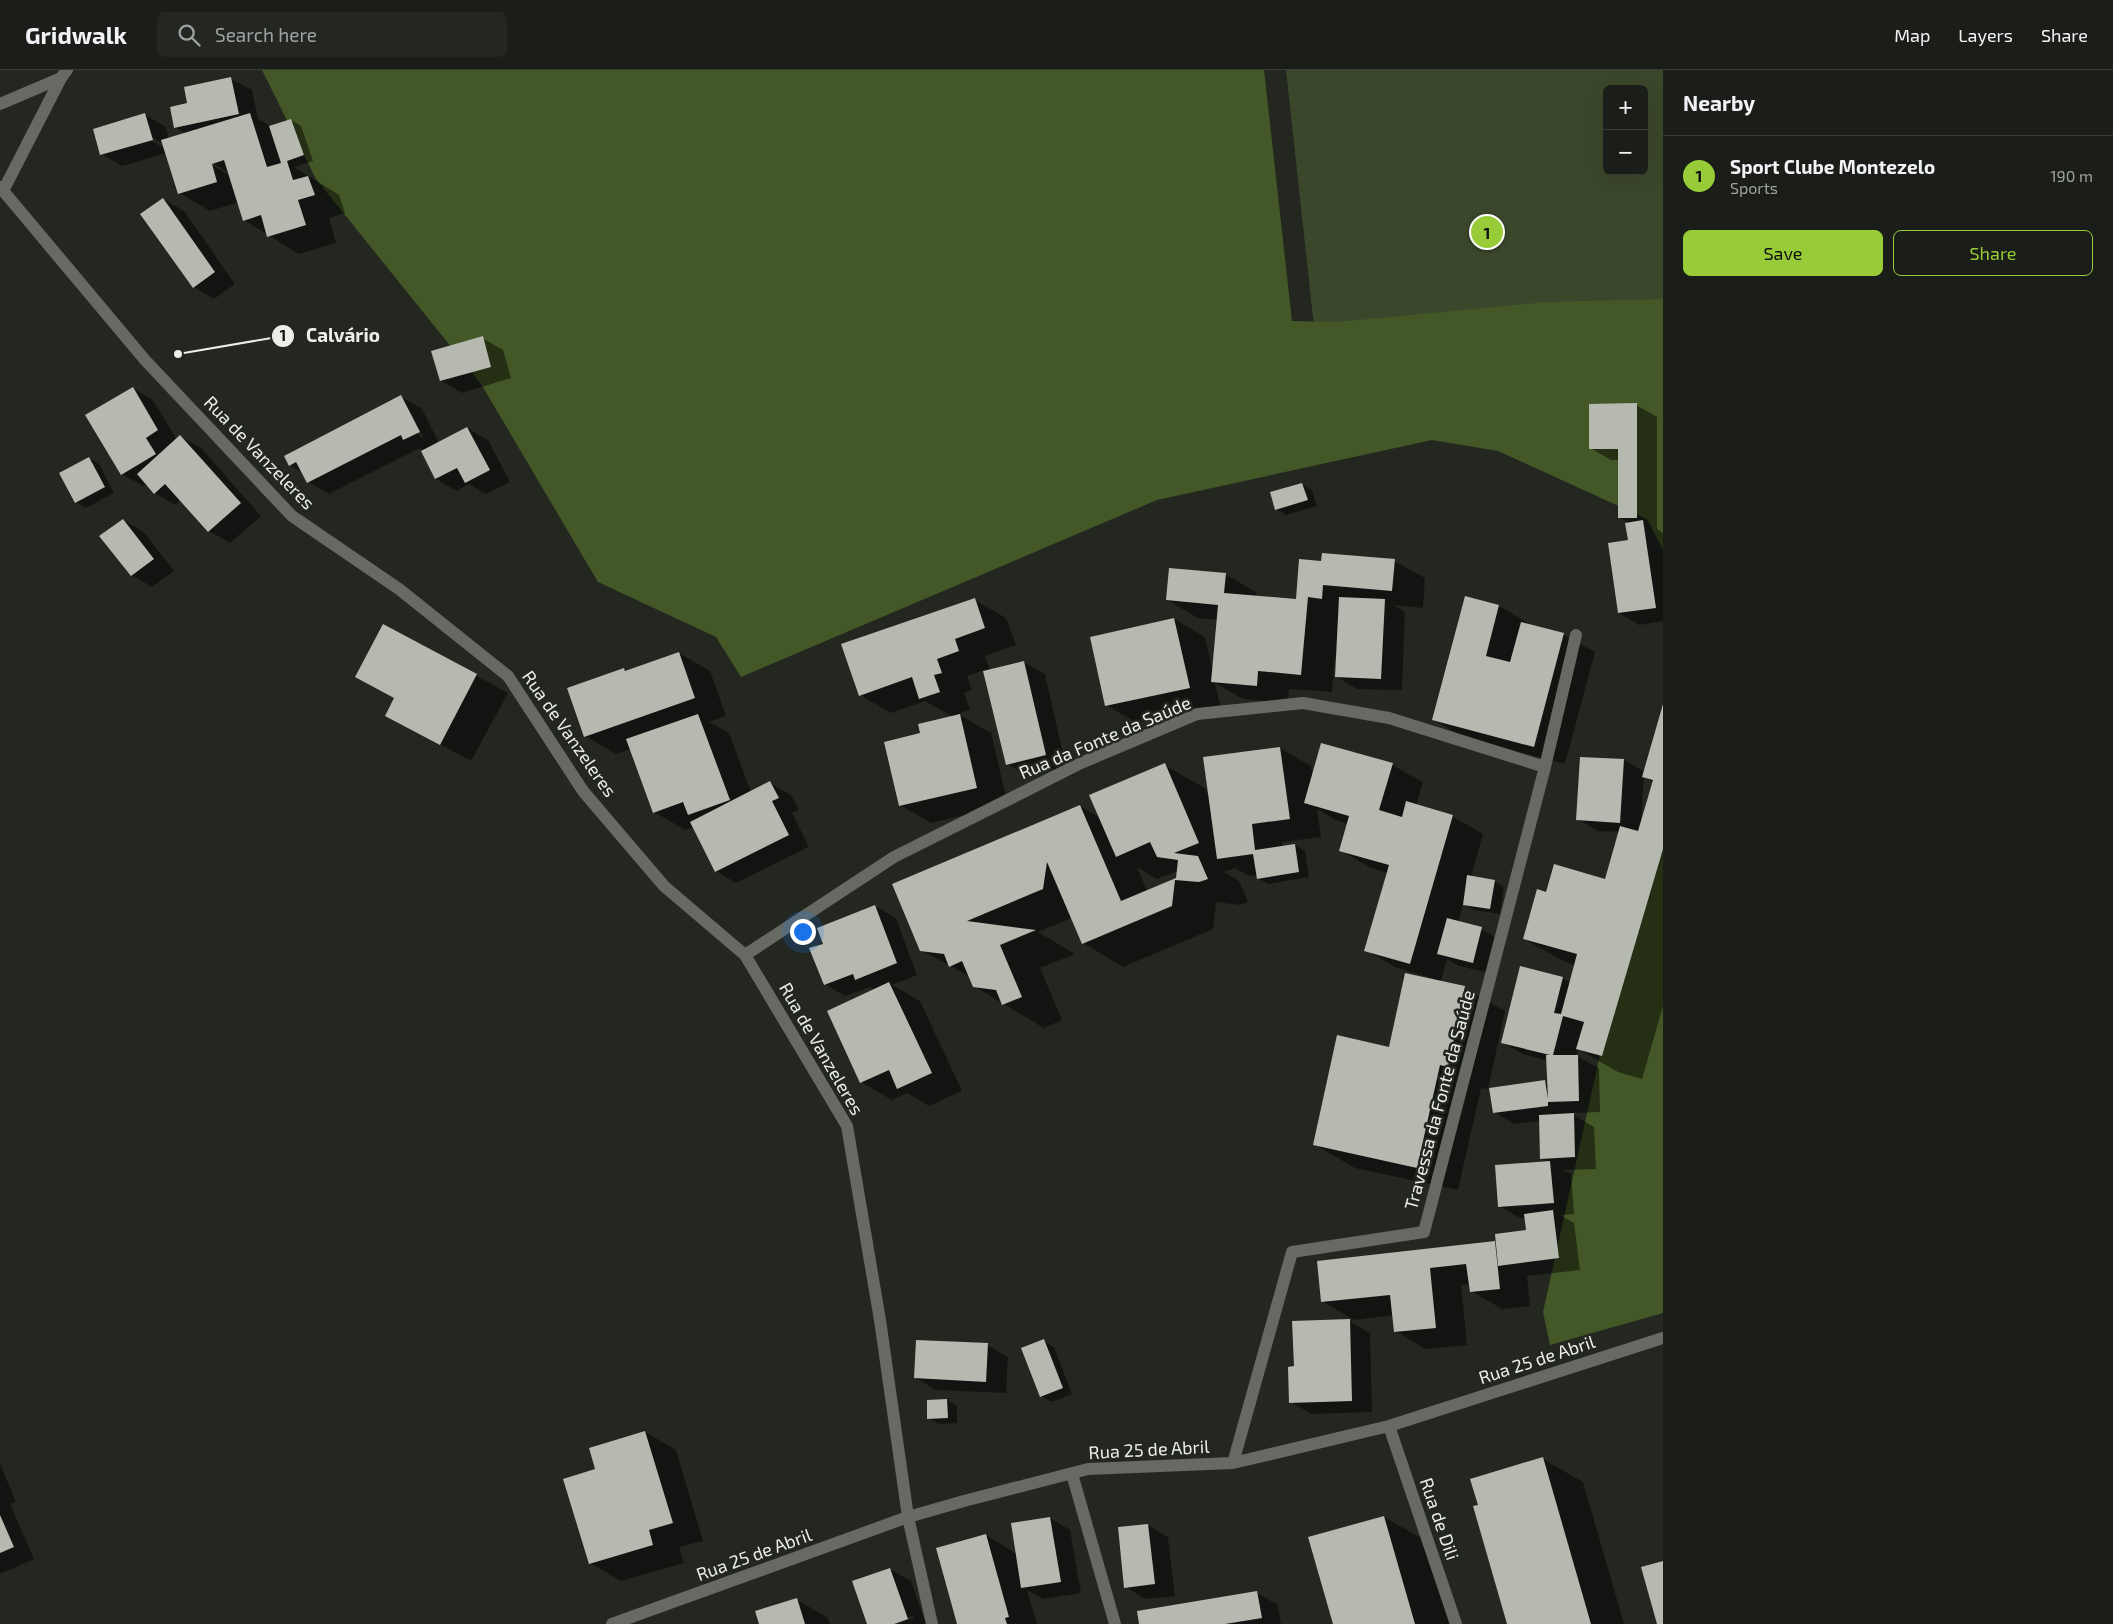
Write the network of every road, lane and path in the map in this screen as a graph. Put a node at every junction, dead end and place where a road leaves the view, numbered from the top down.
1 (64, 74) edge
2 (0, 104) edge
3 (2, 189) edge
4 (1576, 635) dead end
5 (1545, 767) junction
6 (745, 955) junction
7 (1663, 1338) edge
8 (1390, 1426) junction
9 (1233, 1463) junction
10 (1072, 1474) junction
11 (908, 1518) junction
12 (612, 1624) edge
13 (932, 1624) edge
14 (1115, 1624) edge
15 (1456, 1624) edge

1 - 2 street
1 - 3 street
3 - 6 street, Rua de Vanzeleres
4 - 5 street, Travessa da Fonte da Saúde
5 - 6 street, Rua da Fonte da Saúde
5 - 9 street, Travessa da Fonte da Saúde
6 - 11 street, Rua de Vanzeleres
7 - 8 street, Rua 25 de Abril
8 - 9 street, Rua 25 de Abril
8 - 15 street, Rua de Dili
9 - 10 street, Rua 25 de Abril
10 - 11 street, Rua 25 de Abril
10 - 14 street
11 - 12 street, Rua 25 de Abril
11 - 13 street, Rua de Vanzeleres

